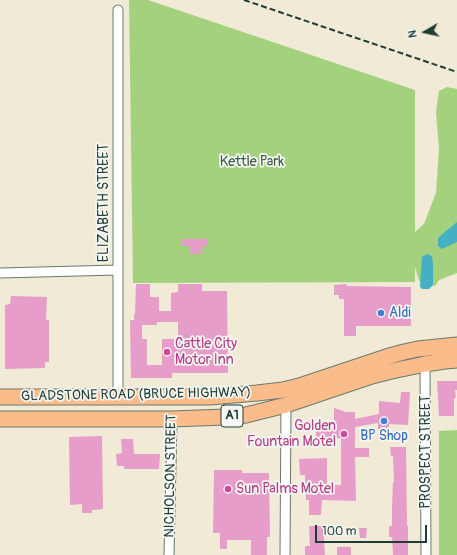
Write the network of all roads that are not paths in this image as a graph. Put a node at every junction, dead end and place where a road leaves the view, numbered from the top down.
1 (118, 10) dead end
2 (118, 270) junction
3 (0, 273) edge
4 (457, 346) edge
5 (424, 348) junction
6 (457, 360) edge
7 (425, 364) junction
8 (0, 396) edge
9 (118, 396) junction
10 (172, 397) junction
11 (286, 405) junction
12 (0, 419) edge
13 (172, 419) junction
14 (169, 555) edge
15 (285, 555) edge
16 (426, 555) edge

1 - 2 street, ELIZABETH STREET
2 - 3 street
2 - 9 street, ELIZABETH STREET
4 - 5 highway, GLADSTONE ROAD (BRUCE HIGHWAY) / A1
5 - 7 highway, PROSPECT STREET
5 - 10 highway, GLADSTONE ROAD (BRUCE HIGHWAY) / A1
6 - 7 highway, GLADSTONE ROAD (BRUCE HIGHWAY) / A1
7 - 11 highway, GLADSTONE ROAD (BRUCE HIGHWAY) / A1
7 - 16 street, PROSPECT STREET
8 - 9 highway, GLADSTONE ROAD (BRUCE HIGHWAY) / A1
9 - 10 highway, GLADSTONE ROAD (BRUCE HIGHWAY) / A1
10 - 13 highway, NICHOLSON STREET
11 - 13 highway, GLADSTONE ROAD (BRUCE HIGHWAY) / A1
11 - 15 street
12 - 13 highway, GLADSTONE ROAD (BRUCE HIGHWAY) / A1
13 - 14 street, NICHOLSON STREET

